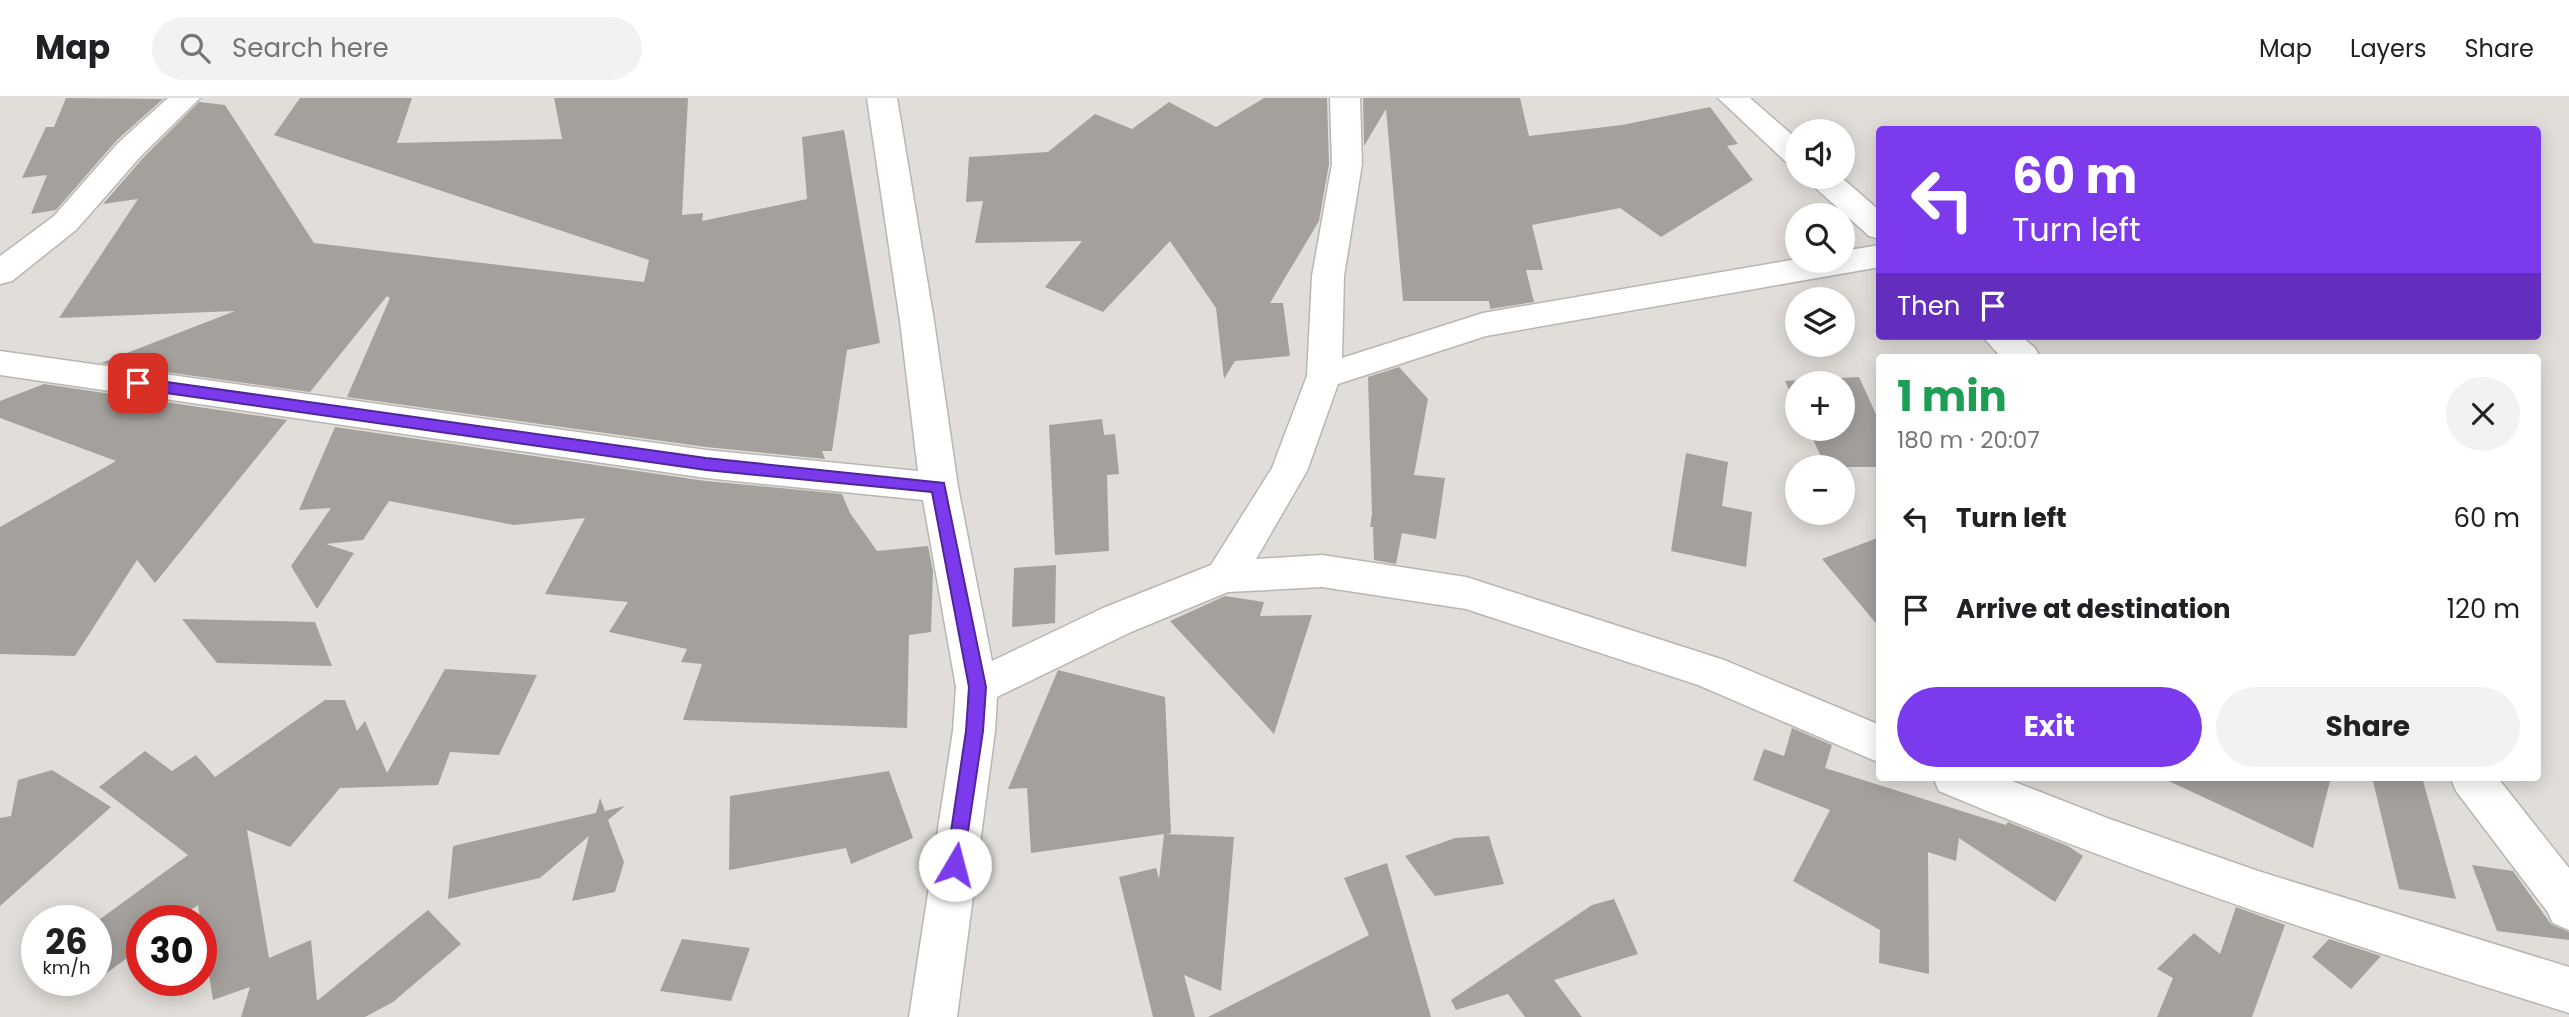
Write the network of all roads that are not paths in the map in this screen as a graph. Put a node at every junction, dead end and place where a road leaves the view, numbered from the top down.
1 (185, 98) edge
2 (882, 98) edge
3 (1345, 98) edge
4 (1733, 98) edge
5 (1785, 144) edge
6 (1835, 189) edge
7 (1876, 225) edge
8 (1876, 257) edge
9 (0, 274) edge
10 (2004, 340) edge
11 (2020, 354) edge
12 (0, 362) edge
13 (1324, 376) junction
14 (939, 487) junction
15 (1225, 576) junction
16 (977, 687) junction
17 (1876, 743) edge
18 (1964, 781) edge
19 (2474, 781) edge
20 (2569, 908) edge
21 (2569, 990) edge
22 (933, 1017) edge

1 - 9 street
2 - 14 street
3 - 13 street
4 - 5 street
6 - 7 street
8 - 13 street
10 - 11 street
12 - 14 street
13 - 15 street
14 - 16 street
15 - 16 street
15 - 17 street
16 - 22 street
18 - 21 street
19 - 20 street

